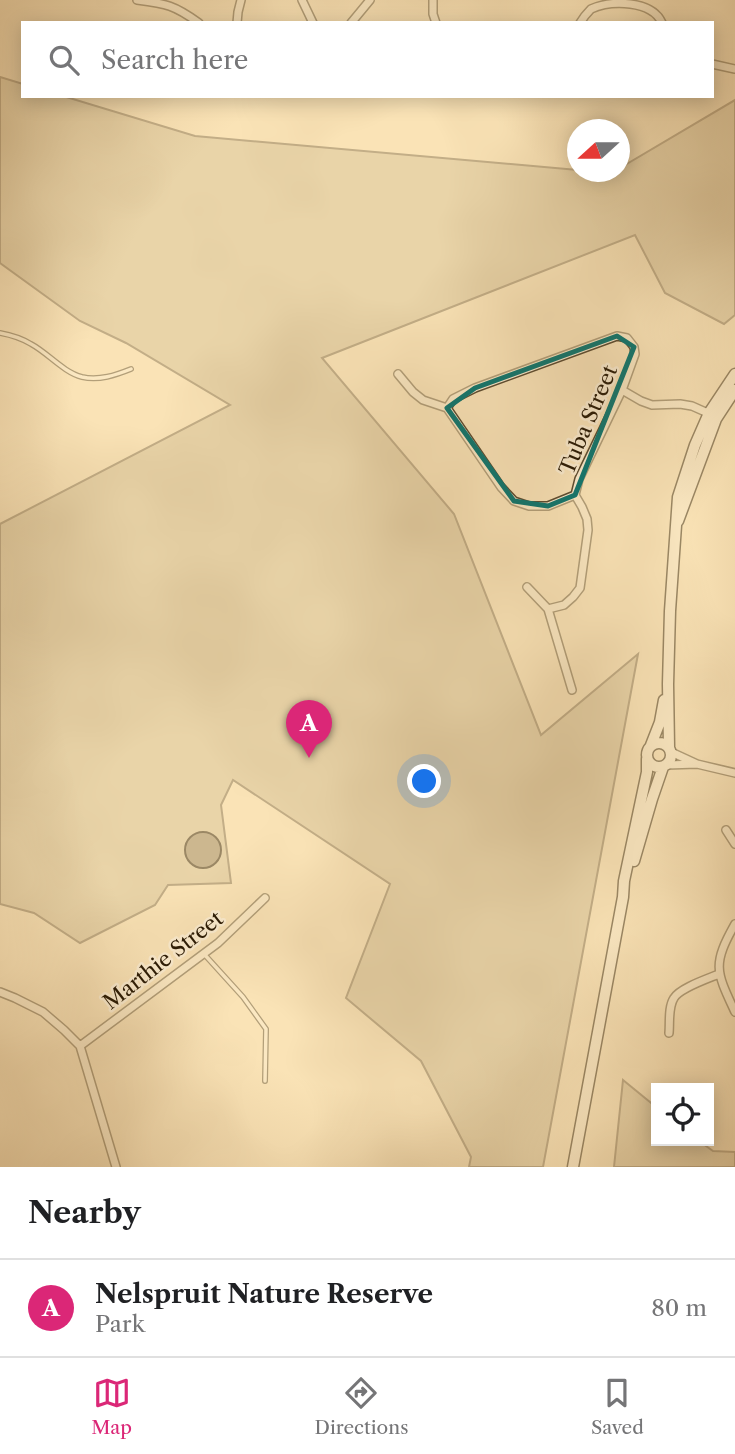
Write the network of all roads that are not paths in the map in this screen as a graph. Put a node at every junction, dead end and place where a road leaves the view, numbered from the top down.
1 (136, 0) edge
2 (241, 0) edge
3 (302, 0) edge
4 (370, 0) edge
5 (433, 0) edge
6 (196, 21) edge
7 (237, 21) edge
8 (312, 21) edge
9 (353, 21) edge
10 (435, 21) edge
11 (582, 21) edge
12 (661, 21) edge
13 (714, 64) edge
14 (735, 69) edge
15 (0, 333) edge
16 (131, 369) dead end
17 (398, 374) dead end
18 (735, 374) edge
19 (622, 390) junction
20 (735, 390) edge
21 (447, 408) junction
22 (712, 416) junction
23 (575, 495) junction
24 (527, 587) dead end
25 (548, 609) junction
26 (668, 684) junction
27 (572, 690) dead end
28 (651, 745) junction
29 (670, 749) junction
30 (647, 759) junction
31 (697, 764) junction
32 (665, 766) junction
33 (735, 773) edge
34 (726, 830) dead end
35 (735, 844) edge
36 (623, 897) junction
37 (265, 898) dead end
38 (735, 924) edge
39 (204, 954) junction
40 (719, 974) junction
41 (0, 992) edge
42 (735, 1012) edge
43 (669, 1032) dead end
44 (80, 1046) junction
45 (265, 1081) dead end
46 (116, 1167) edge
47 (573, 1167) edge

1 - 6 street
2 - 7 street
3 - 8 street
4 - 9 street
5 - 10 street
11 - 12 street
13 - 14 street
15 - 16 lane
17 - 21 street
18 - 22 main road
19 - 21 street, Tuba Street
19 - 22 street
19 - 23 street, Tuba Street
20 - 22 main road
21 - 23 street, Tuba Street
22 - 26 main road
23 - 25 street
24 - 25 street
25 - 27 street
26 - 28 main road
26 - 29 main road
28 - 29 main road
28 - 30 main road
29 - 31 street
29 - 32 main road
30 - 32 main road
30 - 36 main road
31 - 32 street
31 - 33 street
32 - 36 main road
34 - 35 street
36 - 47 main road
37 - 39 street, Marthie Street
38 - 40 street
39 - 44 street, Marthie Street
39 - 45 lane
40 - 42 street
40 - 43 street
41 - 44 street
44 - 46 street

